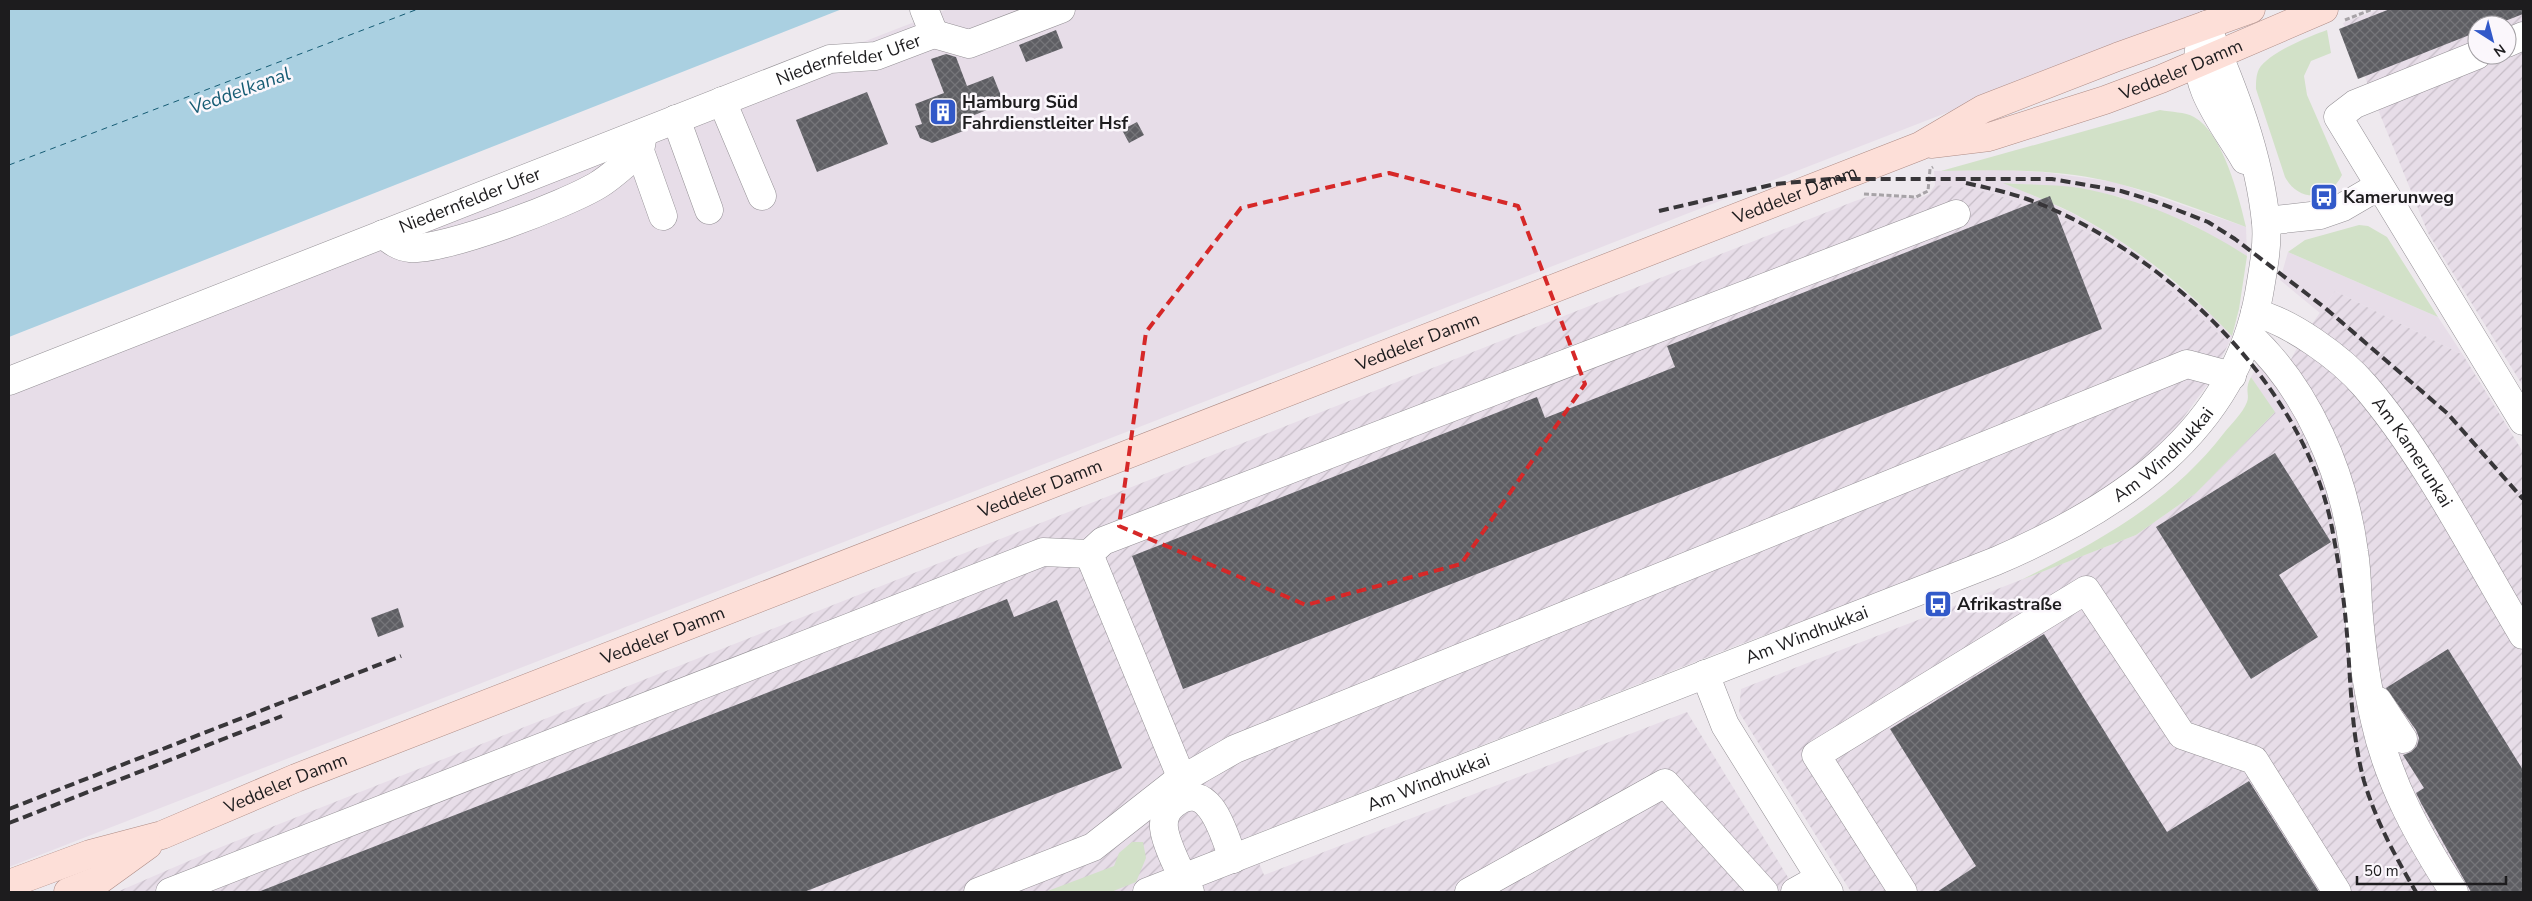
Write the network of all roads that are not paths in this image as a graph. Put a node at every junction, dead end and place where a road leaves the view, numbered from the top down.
1 (924, 9) edge
2 (1061, 9) edge
3 (2251, 9) edge
4 (2324, 9) edge
5 (2206, 25) junction
6 (934, 34) junction
7 (2208, 59) junction
8 (2467, 59) edge
9 (722, 101) junction
10 (676, 119) junction
11 (642, 142) junction
12 (1928, 156) junction
13 (2379, 186) junction
14 (762, 196) dead end
15 (709, 210) dead end
16 (1956, 214) dead end
17 (663, 216) dead end
18 (2266, 221) junction
19 (383, 234) junction
20 (2252, 324) junction
21 (2232, 376) junction
22 (9, 381) edge
23 (2523, 420) edge
24 (1089, 554) junction
25 (2523, 635) edge
26 (1705, 674) junction
27 (2366, 677) junction
28 (2375, 723) junction
29 (2403, 739) dead end
30 (1178, 788) junction
31 (2417, 792) dead end
32 (162, 835) junction
33 (1233, 859) junction
34 (9, 884) edge
35 (1187, 885) edge
36 (1825, 885) edge
37 (68, 892) edge
38 (170, 892) edge
39 (978, 892) edge
40 (1147, 892) edge
41 (1469, 892) edge
42 (1764, 892) edge
43 (1795, 892) edge
44 (1902, 892) edge
45 (2336, 892) edge
46 (2454, 892) edge

1 - 6 street
2 - 6 street
3 - 5 main road, Veddeler Damm
4 - 7 main road, Veddeler Damm
5 - 7 street, Am Windhukkai
5 - 12 main road, Veddeler Damm
6 - 9 street, Niedernfelder Ufer
7 - 12 main road, Veddeler Damm
7 - 18 street, Am Windhukkai
8 - 13 street
9 - 10 street, Niedernfelder Ufer
9 - 14 street
10 - 11 street, Niedernfelder Ufer
10 - 15 street
11 - 17 street
11 - 19 street, Niedernfelder Ufer
11 - 19 street
12 - 32 main road, Veddeler Damm
13 - 18 street
13 - 23 street
16 - 24 street
18 - 20 street, Am Windhukkai
19 - 22 street, Niedernfelder Ufer
20 - 21 street, Am Windhukkai
20 - 25 street, Am Kamerunkai
20 - 27 street
21 - 26 street, Am Windhukkai
21 - 30 street
24 - 30 street
24 - 38 street
26 - 33 street, Am Windhukkai
26 - 36 street
27 - 28 street
27 - 29 street
28 - 31 street
28 - 46 street
30 - 33 street
30 - 35 street
30 - 39 street
32 - 34 main road, Veddeler Damm
32 - 37 main road, Veddeler Damm
33 - 35 street, Am Windhukkai
35 - 40 street, Am Windhukkai
36 - 43 street
41 - 42 street
44 - 45 street

